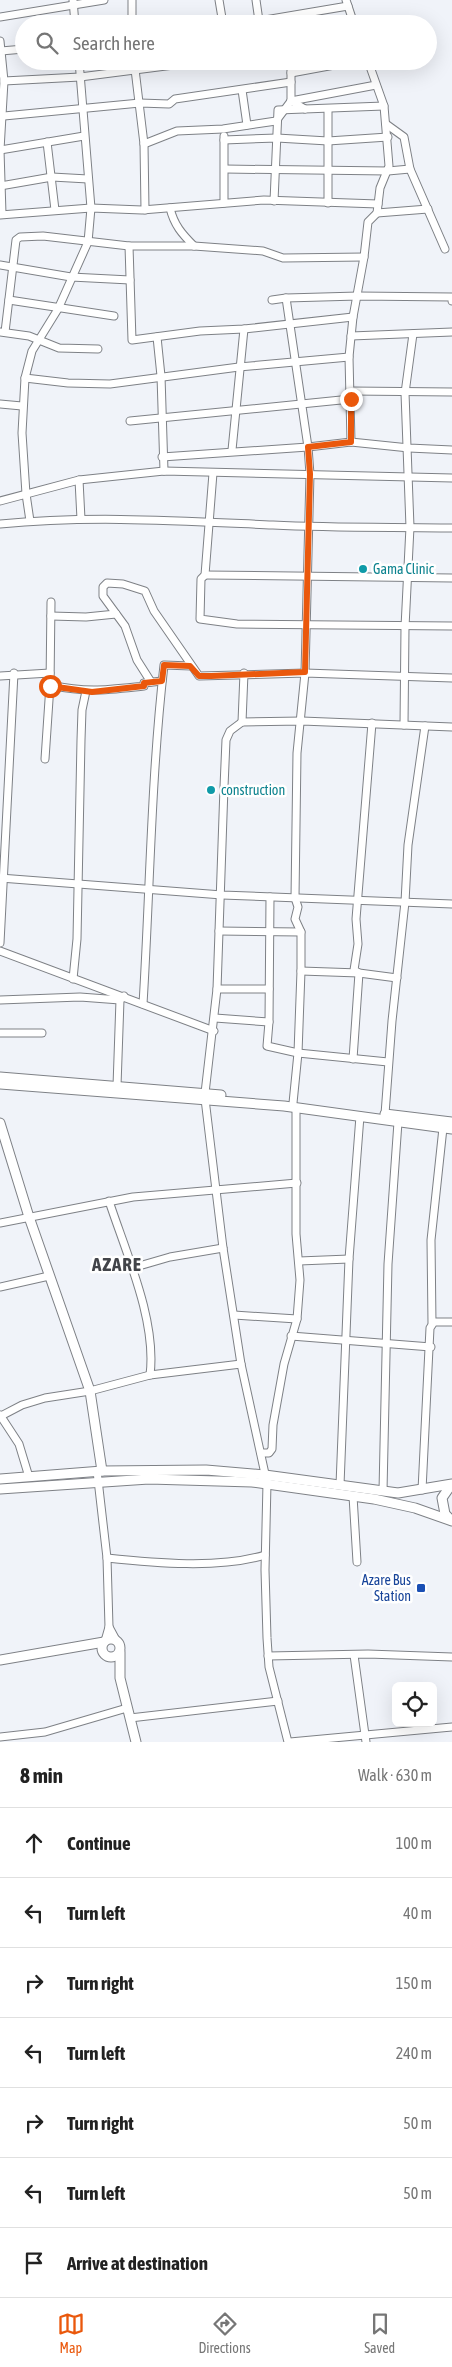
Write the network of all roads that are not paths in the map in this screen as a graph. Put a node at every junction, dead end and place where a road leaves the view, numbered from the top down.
1 (104, 0) edge
2 (132, 0) edge
3 (218, 0) edge
4 (256, 0) edge
5 (73, 2) edge
6 (347, 3) edge
7 (74, 15) edge
8 (132, 15) edge
9 (221, 15) edge
10 (258, 15) edge
11 (288, 15) edge
12 (351, 15) edge
13 (0, 18) edge
14 (0, 41) edge
15 (15, 50) edge
16 (1, 51) edge
17 (80, 70) edge
18 (112, 70) edge
19 (135, 70) edge
20 (307, 70) edge
21 (371, 70) edge
22 (291, 73) joint
23 (80, 77) junction
24 (4, 81) junction
25 (291, 82) junction
26 (376, 85) junction
27 (242, 90) junction
28 (291, 101) junction
29 (140, 103) junction
30 (384, 106) junction
31 (82, 109) junction
32 (288, 110) junction
33 (306, 110) junction
34 (328, 110) junction
35 (4, 116) junction
36 (276, 121) junction
37 (386, 124) junction
38 (247, 125) junction
39 (222, 133) junction
40 (84, 136) junction
41 (388, 136) junction
42 (277, 138) junction
43 (328, 141) junction
44 (47, 142) junction
45 (144, 144) junction
46 (0, 150) edge
47 (225, 169) junction
48 (275, 170) junction
49 (410, 170) junction
50 (328, 171) junction
51 (388, 171) junction
52 (52, 177) junction
53 (88, 179) junction
54 (0, 186) edge
55 (274, 201) junction
56 (224, 203) junction
57 (328, 203) junction
58 (378, 204) junction
59 (91, 208) junction
60 (170, 208) junction
61 (428, 209) junction
62 (55, 210) junction
63 (146, 210) junction
64 (377, 213) junction
65 (1, 214) edge
66 (88, 242) junction
67 (129, 246) junction
68 (194, 246) junction
69 (445, 249) dead end
70 (364, 257) junction
71 (0, 265) edge
72 (13, 266) junction
73 (71, 277) junction
74 (130, 280) junction
75 (358, 296) junction
76 (286, 298) junction
77 (452, 298) edge
78 (9, 300) junction
79 (272, 300) dead end
80 (58, 309) junction
81 (114, 316) dead end
82 (353, 317) junction
83 (289, 324) junction
84 (244, 329) junction
85 (2, 332) edge
86 (452, 332) edge
87 (413, 334) junction
88 (157, 336) junction
89 (351, 336) junction
90 (38, 340) junction
91 (98, 349) dead end
92 (349, 357) junction
93 (295, 361) junction
94 (240, 367) junction
95 (161, 376) junction
96 (25, 378) junction
97 (452, 392) edge
98 (405, 393) junction
99 (351, 395) junction
100 (300, 403) junction
101 (0, 404) edge
102 (22, 406) junction
103 (235, 410) junction
104 (162, 416) junction
105 (130, 421) dead end
106 (351, 442) junction
107 (308, 447) junction
108 (409, 448) junction
109 (232, 450) junction
110 (452, 450) edge
111 (162, 457) junction
112 (164, 471) junction
113 (213, 473) junction
114 (310, 474) junction
115 (409, 477) junction
116 (452, 478) edge
117 (80, 480) junction
118 (26, 494) junction
119 (0, 501) edge
120 (81, 519) junction
121 (30, 521) junction
122 (208, 522) junction
123 (0, 524) edge
124 (309, 527) junction
125 (410, 527) junction
126 (452, 528) edge
127 (205, 575) junction
128 (308, 576) junction
129 (407, 578) junction
130 (452, 578) edge
131 (51, 602) dead end
132 (116, 614) junction
133 (51, 616) junction
134 (306, 625) junction
135 (452, 626) edge
136 (405, 627) junction
137 (190, 666) junction
138 (305, 672) junction
139 (50, 673) junction
140 (14, 674) junction
141 (244, 674) junction
142 (0, 676) edge
143 (405, 676) junction
144 (452, 678) edge
145 (162, 681) junction
146 (151, 682) junction
147 (50, 686) junction
148 (86, 691) junction
149 (302, 721) junction
150 (242, 722) junction
151 (372, 723) junction
152 (404, 725) junction
153 (425, 726) junction
154 (452, 727) edge
155 (45, 759) dead end
156 (1, 878) edge
157 (78, 884) junction
158 (150, 890) junction
159 (222, 895) junction
160 (270, 897) junction
161 (295, 898) junction
162 (359, 900) junction
163 (405, 902) junction
164 (452, 904) edge
165 (219, 931) junction
166 (270, 932) junction
167 (301, 932) junction
168 (0, 943) edge
169 (0, 951) edge
170 (301, 971) junction
171 (359, 973) junction
172 (397, 978) junction
173 (73, 979) junction
174 (218, 989) junction
175 (270, 990) junction
176 (122, 998) junction
177 (0, 1000) edge
178 (143, 1004) junction
179 (215, 1018) junction
180 (269, 1022) junction
181 (214, 1031) junction
182 (0, 1033) edge
183 (42, 1033) dead end
184 (298, 1053) junction
185 (353, 1059) junction
186 (388, 1062) junction
187 (0, 1077) edge
188 (0, 1084) edge
189 (117, 1086) junction
190 (205, 1096) junction
191 (295, 1106) junction
192 (385, 1114) junction
193 (360, 1116) junction
194 (398, 1122) junction
195 (452, 1122) edge
196 (0, 1123) edge
197 (448, 1128) edge
198 (297, 1183) junction
199 (215, 1189) junction
200 (109, 1201) junction
201 (29, 1217) junction
202 (0, 1223) edge
203 (223, 1248) junction
204 (349, 1258) junction
205 (298, 1261) junction
206 (132, 1268) junction
207 (49, 1276) junction
208 (0, 1287) edge
209 (234, 1315) junction
210 (297, 1319) junction
211 (452, 1322) edge
212 (432, 1323) junction
213 (291, 1336) junction
214 (347, 1340) junction
215 (387, 1344) junction
216 (431, 1347) junction
217 (241, 1364) junction
218 (150, 1375) junction
219 (90, 1392) junction
220 (1, 1415) edge
221 (261, 1453) junction
222 (100, 1471) junction
223 (29, 1477) junction
224 (0, 1479) edge
225 (266, 1479) junction
226 (97, 1483) junction
227 (451, 1484) edge
228 (340, 1485) junction
229 (0, 1489) edge
230 (422, 1490) junction
231 (383, 1491) junction
232 (353, 1496) junction
233 (452, 1520) edge
234 (265, 1555) junction
235 (106, 1558) junction
236 (357, 1562) dead end
237 (110, 1627) junction
238 (116, 1640) junction
239 (105, 1642) junction
240 (81, 1646) junction
241 (354, 1654) junction
242 (112, 1655) junction
243 (268, 1656) junction
244 (452, 1657) edge
245 (0, 1660) edge
246 (278, 1701) junction
247 (127, 1708) junction
248 (130, 1718) junction
249 (452, 1727) edge
250 (367, 1734) junction
251 (0, 1737) edge
252 (136, 1742) edge
253 (289, 1742) edge
254 (366, 1742) edge

1 - 5 street
2 - 8 street
3 - 9 street
4 - 10 street
5 - 7 street
5 - 13 street
6 - 11 street
6 - 12 street
14 - 16 street
15 - 16 street
16 - 24 street
17 - 23 street
18 - 23 street
19 - 29 street
20 - 22 street
21 - 26 street
22 - 25 street
23 - 24 street
23 - 31 street
24 - 35 street
25 - 27 street
25 - 28 street
26 - 28 street
26 - 30 street
27 - 29 street
27 - 38 street
28 - 32 street
28 - 33 street
29 - 31 street
29 - 45 street
30 - 34 street
30 - 37 street
31 - 35 street
31 - 40 street
32 - 33 street
32 - 36 street
33 - 34 street
34 - 43 street
35 - 46 street
36 - 38 street
36 - 42 street
37 - 41 street
37 - 49 street
38 - 39 street
39 - 42 street
39 - 45 street
39 - 47 street
40 - 44 street
40 - 53 street
41 - 43 street
41 - 51 street
42 - 43 street
42 - 48 street
43 - 50 street
44 - 46 street
44 - 52 street
45 - 63 street
46 - 54 street
47 - 48 street
47 - 56 street
48 - 50 street
48 - 55 street
49 - 51 street
49 - 61 street
50 - 51 street
50 - 57 street
51 - 58 street
52 - 53 street
52 - 54 street
52 - 62 street
53 - 59 street
54 - 65 street
55 - 56 street
55 - 57 street
56 - 60 street
57 - 58 street
58 - 64 street
59 - 62 street
59 - 63 street
59 - 66 street
60 - 63 street
60 - 68 street
61 - 64 street
61 - 69 street
62 - 65 street
64 - 70 street
66 - 67 street
66 - 72 street
66 - 73 street
67 - 68 street
67 - 74 street
68 - 70 street
70 - 75 street
71 - 72 street
72 - 73 street
72 - 78 street
73 - 74 street
73 - 80 street
74 - 88 street
75 - 76 street
75 - 77 street
75 - 82 street
76 - 79 street
76 - 83 street
78 - 80 street
78 - 85 street
80 - 81 street
80 - 90 street
82 - 83 street
82 - 89 street
83 - 84 street
83 - 93 street
84 - 88 street
84 - 94 street
85 - 90 street
86 - 87 street
87 - 89 street
87 - 98 street
88 - 95 street
89 - 92 street
90 - 91 street
90 - 96 street
92 - 93 street
92 - 99 street
93 - 94 street
93 - 100 street
94 - 95 street
94 - 103 street
95 - 96 street
95 - 104 street
96 - 102 street
97 - 98 street
98 - 99 street
98 - 108 street
99 - 100 street
99 - 106 street
100 - 103 street
100 - 107 street
101 - 102 street
102 - 118 street
103 - 104 street
103 - 109 street
104 - 105 street
104 - 111 street
106 - 107 street
106 - 108 street
107 - 109 street
107 - 114 street
108 - 110 street
108 - 115 street
109 - 111 street
111 - 112 street
112 - 113 street
112 - 117 street
113 - 114 street
113 - 122 street
114 - 115 street
114 - 124 street
115 - 116 street
115 - 125 street
117 - 118 street
117 - 120 street
118 - 119 street
118 - 121 street
120 - 121 street
120 - 122 street
121 - 123 street
122 - 124 street
122 - 127 street
124 - 125 street
124 - 128 street
125 - 126 street
125 - 129 street
127 - 128 street
127 - 134 street
128 - 129 street
128 - 134 street
129 - 130 street
129 - 136 street
131 - 133 street
132 - 133 street
132 - 137 street
132 - 146 street
133 - 139 street
134 - 136 street
134 - 138 street
135 - 136 street
136 - 143 street
137 - 141 street
137 - 145 street
138 - 141 street
138 - 143 street
138 - 149 street
139 - 140 street
139 - 147 street
140 - 142 street
140 - 156 street
141 - 150 street
143 - 144 street
143 - 152 street
145 - 146 street
145 - 158 street
146 - 148 street
147 - 148 street
147 - 155 street
148 - 157 street
149 - 150 street
149 - 151 street
149 - 161 street
150 - 159 street
151 - 152 street
151 - 162 street
152 - 153 street
153 - 154 street
153 - 163 street
156 - 157 street
156 - 168 street
157 - 158 street
157 - 173 street
158 - 159 street
158 - 178 street
159 - 160 street
159 - 165 street
160 - 161 street
160 - 166 street
161 - 162 street
161 - 167 street
162 - 163 street
162 - 171 street
163 - 164 street
163 - 172 street
165 - 166 street
165 - 174 street
166 - 167 street
166 - 175 street
167 - 170 street
169 - 173 street
170 - 171 street
170 - 184 street
171 - 172 street
171 - 185 street
172 - 186 street
173 - 176 street
174 - 175 street
174 - 179 street
175 - 180 street
176 - 177 street
176 - 178 street
176 - 189 street
178 - 181 street
179 - 180 street
179 - 181 street
180 - 184 street
181 - 190 street
182 - 183 street
184 - 185 street
184 - 191 street
185 - 186 street
186 - 192 street
187 - 189 main road
188 - 190 main road
189 - 190 main road
190 - 191 main road
190 - 199 street
191 - 192 main road
191 - 193 main road
191 - 198 street
192 - 195 main road
193 - 194 main road
193 - 204 street
194 - 197 main road
194 - 215 street
196 - 201 main road
197 - 212 street
198 - 199 street
198 - 205 street
199 - 200 street
199 - 203 street
200 - 201 street
200 - 206 street
201 - 202 street
201 - 207 main road
203 - 206 street
203 - 209 street
204 - 205 street
204 - 214 street
205 - 210 street
206 - 218 street
207 - 208 street
207 - 219 main road
209 - 210 street
209 - 217 street
210 - 213 street
211 - 212 street
212 - 216 street
213 - 214 street
213 - 221 street
214 - 215 street
214 - 228 street
215 - 216 street
215 - 231 street
216 - 230 street
217 - 218 street
217 - 221 street
218 - 219 street
219 - 220 street
219 - 222 main road
220 - 223 street
221 - 225 street
222 - 223 main road
222 - 225 main road
222 - 226 street
223 - 224 main road
225 - 226 main road
225 - 228 main road
225 - 232 main road
225 - 234 street
226 - 229 main road
226 - 235 street
227 - 230 main road
227 - 233 main road
228 - 231 main road
230 - 231 main road
232 - 233 main road
232 - 236 street
234 - 235 street
234 - 243 street
235 - 237 street
237 - 238 street
237 - 239 street
238 - 239 main road
238 - 242 main road
239 - 240 main road
239 - 242 main road
240 - 242 main road
240 - 245 main road
241 - 243 street
241 - 244 street
241 - 250 street
242 - 247 main road
243 - 246 street
246 - 248 street
246 - 253 street
247 - 248 main road
247 - 251 street
248 - 252 main road
249 - 250 street
250 - 253 street
250 - 254 street

